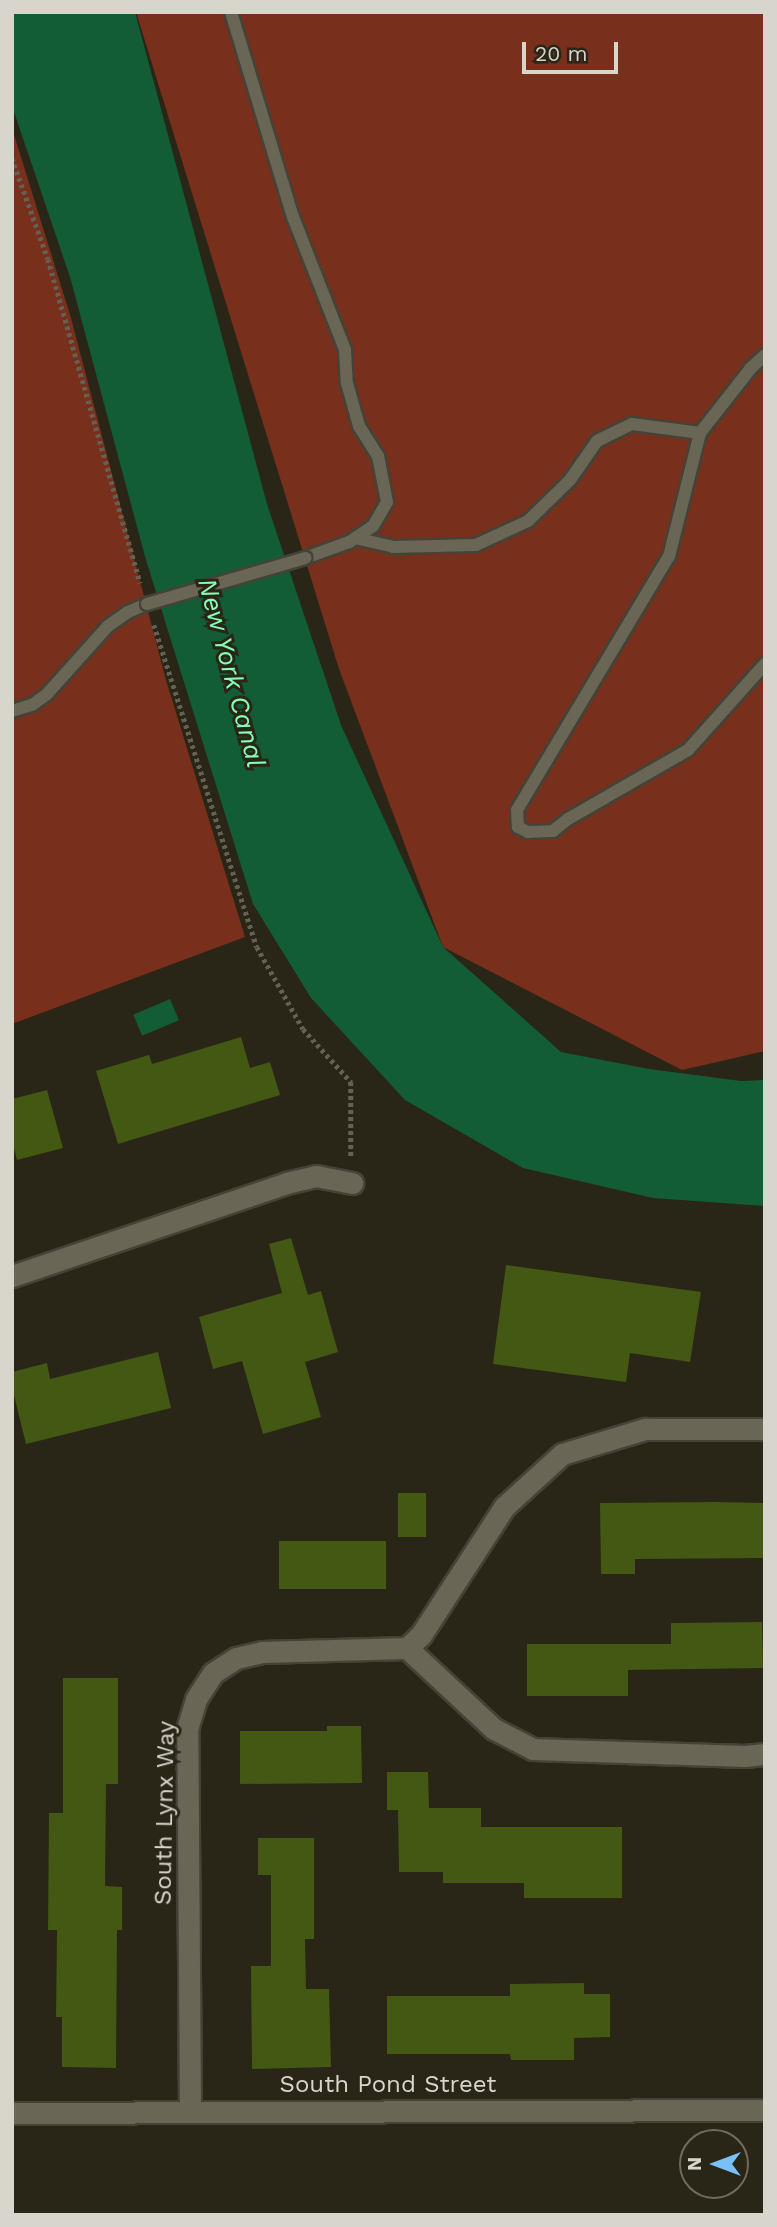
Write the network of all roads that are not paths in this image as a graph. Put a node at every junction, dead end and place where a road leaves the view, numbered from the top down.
1 (231, 12) edge
2 (765, 355) edge
3 (699, 433) junction
4 (355, 538) junction
5 (765, 664) edge
6 (12, 711) edge
7 (352, 1184) road end
8 (12, 1276) edge
9 (765, 1429) edge
10 (407, 1648) junction
11 (765, 1754) edge
12 (765, 2110) edge
13 (190, 2112) junction
14 (12, 2113) edge

1 - 4 lane
2 - 3 lane
3 - 4 lane
3 - 5 lane
4 - 6 lane, bridge
7 - 8 street
9 - 10 street
10 - 11 street
10 - 13 street, South Lynx Way
12 - 13 street, South Pond Street
13 - 14 street, South Pond Street

